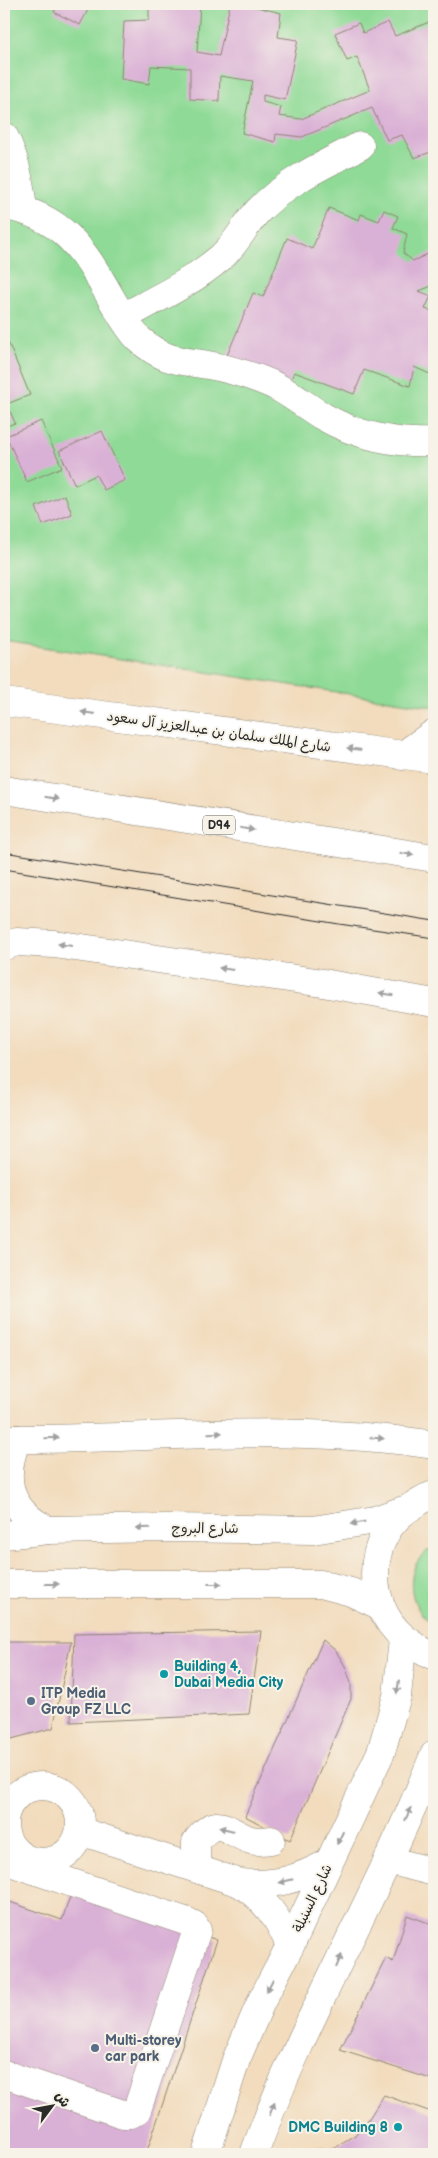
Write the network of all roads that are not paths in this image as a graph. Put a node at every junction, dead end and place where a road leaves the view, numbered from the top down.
1 (4, 136) edge
2 (360, 146) dead end
3 (14, 208) edge
4 (123, 317) junction
5 (434, 442) edge
6 (4, 702) edge
7 (434, 733) edge
8 (402, 756) junction
9 (434, 759) edge
10 (4, 790) edge
11 (434, 858) edge
12 (4, 946) edge
13 (434, 1003) edge
14 (11, 1439) edge
15 (434, 1444) edge
16 (434, 1495) edge
17 (404, 1510) junction
18 (48, 1530) junction
19 (4, 1535) edge
20 (4, 1584) edge
21 (379, 1605) junction
22 (403, 1639) junction
23 (434, 1655) edge
24 (434, 1755) edge
25 (80, 1831) junction
26 (271, 1840) dead end
27 (388, 1860) junction
28 (26, 1863) edge
29 (328, 1863) junction
30 (200, 1870) junction
31 (434, 1872) edge
32 (240, 1883) junction
33 (290, 1946) junction
34 (4, 2074) edge
35 (206, 2154) edge
36 (254, 2154) edge

1 - 3 street
2 - 4 street
3 - 4 street
4 - 5 street
8 -> 6 street, شارع الملك سلمان بن عبدالعزيز آل سعود
7 - 8 street
8 - 9 street, شارع الملك سلمان بن عبدالعزيز آل سعود
10 -> 11 street, D94
13 -> 12 street
14 -> 15 street
14 - 18 street
16 - 17 street
17 -> 18 street, شارع البروج
17 - 21 street
18 - 19 street, شارع البروج
20 -> 21 street
21 - 22 street
22 - 23 street
22 -> 29 street, شارع السنبلة
27 -> 24 street
25 - 28 street
25 - 28 street
25 - 30 street
26 -> 30 street
27 - 31 street
36 -> 27 street
28 - 34 street
29 -> 32 street
29 - 33 street, شارع السنبلة
30 - 32 street
32 - 33 street
33 -> 35 street, شارع السنبلة

